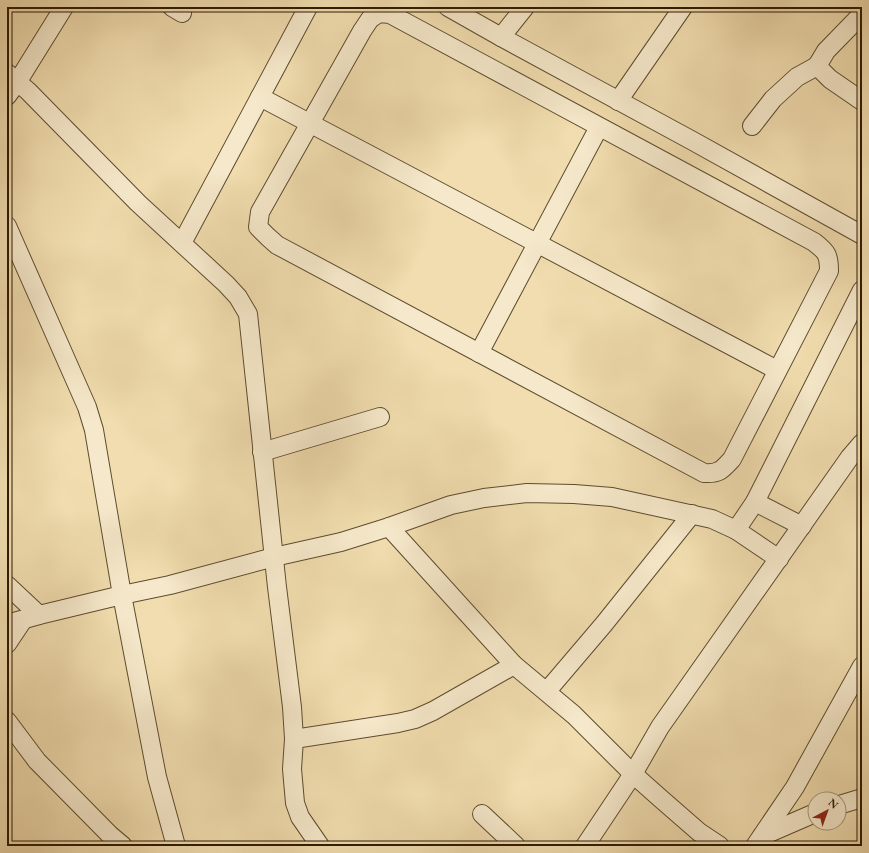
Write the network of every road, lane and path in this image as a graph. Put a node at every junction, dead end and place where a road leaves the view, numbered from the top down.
1 (64, 7) edge
2 (308, 7) edge
3 (525, 7) edge
4 (683, 7) edge
5 (451, 8) edge
6 (862, 14) edge
7 (501, 37) junction
8 (817, 66) junction
9 (12, 77) edge
10 (7, 96) edge
11 (260, 97) junction
12 (618, 101) junction
13 (862, 101) edge
14 (310, 123) junction
15 (752, 126) dead end
16 (599, 127) junction
17 (7, 226) edge
18 (862, 235) edge
19 (182, 242) junction
20 (537, 243) junction
21 (862, 290) edge
22 (479, 353) junction
23 (777, 370) junction
24 (380, 416) dead end
25 (862, 443) edge
26 (262, 452) junction
27 (755, 502) junction
28 (692, 514) junction
29 (802, 526) junction
30 (388, 527) junction
31 (736, 530) junction
32 (274, 557) junction
33 (779, 559) junction
34 (7, 585) edge
35 (122, 595) junction
36 (23, 620) edge
37 (7, 644) edge
38 (514, 665) junction
39 (862, 666) edge
40 (547, 691) junction
41 (7, 721) edge
42 (294, 739) junction
43 (633, 774) junction
44 (862, 798) edge
45 (847, 803) edge
46 (482, 814) dead end
47 (807, 817) edge
48 (758, 841) edge
49 (123, 846) edge
50 (176, 846) edge
51 (320, 846) edge
52 (516, 846) edge
53 (585, 846) edge
54 (720, 846) edge

1 - 9 street
2 - 11 street
3 - 7 street
4 - 12 street
5 - 7 street
6 - 8 street
7 - 12 street
8 - 13 street
8 - 15 street
9 - 10 street
9 - 19 street
11 - 14 street
11 - 19 street
12 - 18 street
14 - 16 street
14 - 20 street
14 - 22 street
16 - 20 street
16 - 23 street
17 - 35 street
19 - 26 street
20 - 22 street
20 - 23 street
21 - 27 street
22 - 23 street
24 - 26 street
25 - 29 street
26 - 32 street
27 - 29 street
27 - 31 street
28 - 30 street
28 - 31 street
28 - 40 street
29 - 33 street
30 - 32 street
30 - 38 street
31 - 33 street
32 - 35 street
32 - 42 street
33 - 43 street
34 - 36 street
35 - 36 street
35 - 50 street
36 - 37 street
38 - 40 street
38 - 42 street
39 - 48 street
40 - 43 street
41 - 49 street
42 - 51 street
43 - 53 street
43 - 54 street
44 - 45 street
46 - 52 street
47 - 48 street

